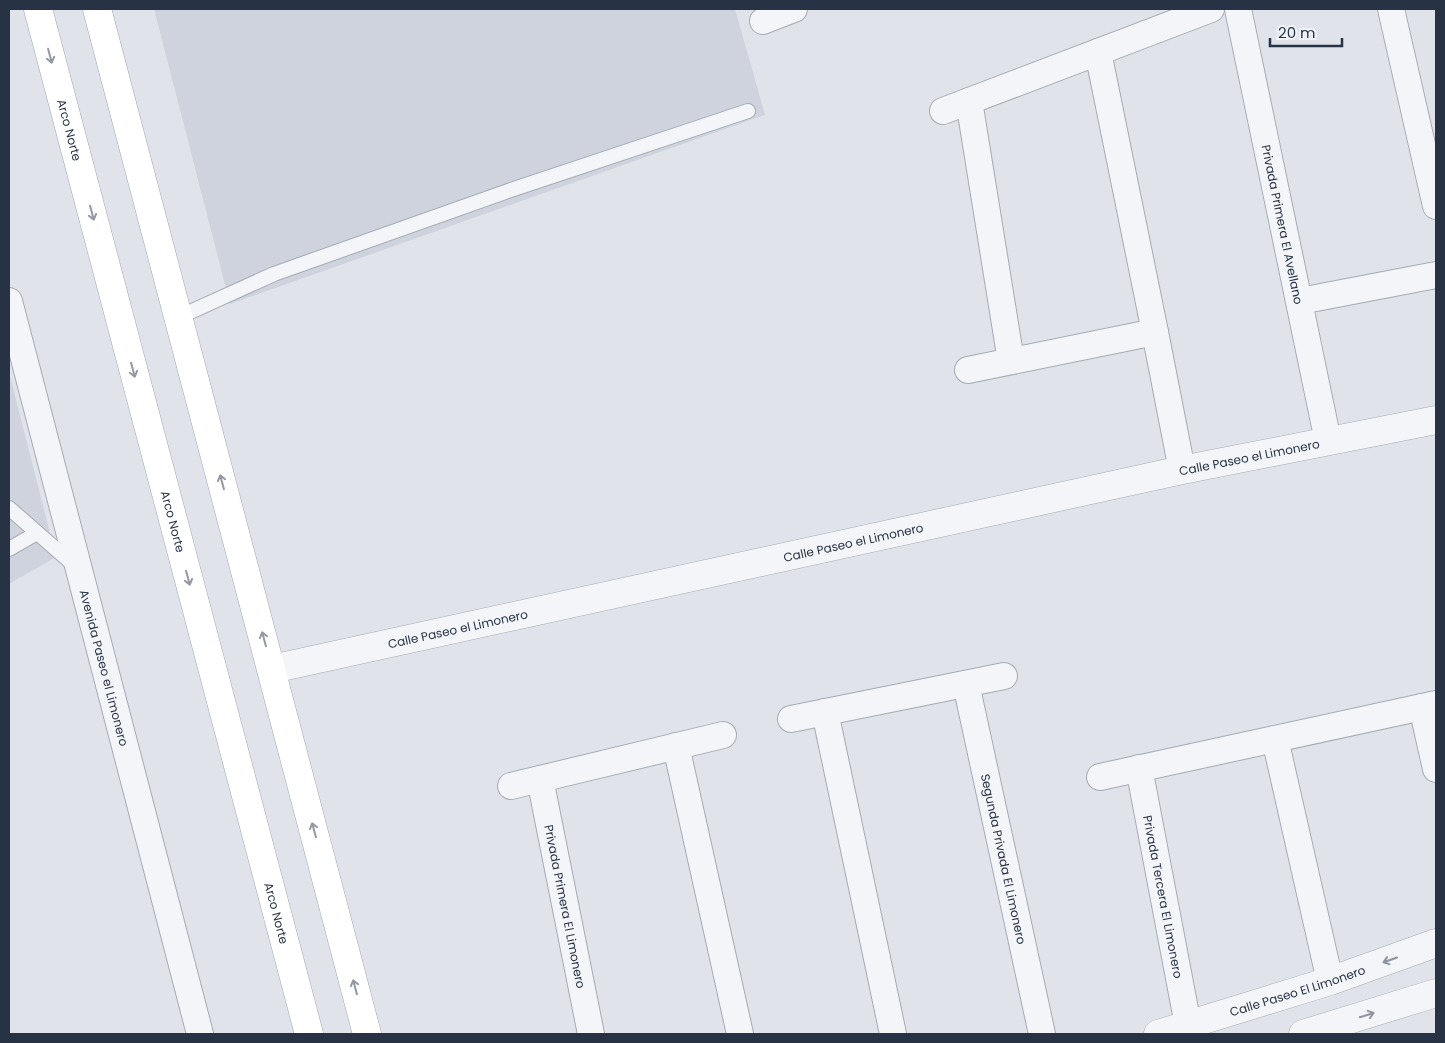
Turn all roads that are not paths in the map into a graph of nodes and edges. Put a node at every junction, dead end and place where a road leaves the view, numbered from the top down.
1 (38, 9) edge
2 (97, 9) edge
3 (794, 9) edge
4 (1211, 9) edge
5 (1238, 9) edge
6 (1391, 9) edge
7 (763, 21) dead end
8 (1098, 52) junction
9 (969, 101) junction
10 (748, 111) dead end
11 (942, 111) dead end
12 (1436, 206) edge
13 (1436, 275) edge
14 (9, 301) edge
15 (1300, 301) junction
16 (178, 317) junction
17 (1155, 332) junction
18 (1011, 361) junction
19 (968, 370) dead end
20 (1436, 420) edge
21 (1328, 441) junction
22 (1182, 470) junction
23 (9, 508) edge
24 (37, 533) junction
25 (12, 544) edge
26 (78, 569) junction
27 (272, 669) junction
28 (1004, 676) dead end
29 (966, 684) junction
30 (1429, 706) edge
31 (825, 712) junction
32 (790, 719) dead end
33 (723, 734) dead end
34 (1275, 739) junction
35 (676, 746) junction
36 (1139, 768) junction
37 (1436, 769) edge
38 (1100, 777) dead end
39 (540, 779) junction
40 (512, 786) dead end
41 (1436, 944) edge
42 (1330, 980) junction
43 (1436, 994) edge
44 (1188, 1025) junction
45 (1331, 1030) edge
46 (200, 1034) edge
47 (309, 1034) edge
48 (367, 1034) edge
49 (591, 1034) edge
50 (740, 1034) edge
51 (893, 1034) edge
52 (1042, 1034) edge
53 (1158, 1034) edge
54 (1303, 1034) edge

1 -> 47 main road, Arco Norte
2 - 16 main road
3 - 7 street
4 - 8 street
5 - 15 street, Privada Primera El Avellano
6 - 12 street
8 - 9 street
8 - 17 street
9 - 11 street
9 - 18 street
10 - 16 lane
13 - 15 street
14 - 26 street, Avenida Paseo el Limonero
15 - 21 street, Privada Primera El Avellano
27 -> 16 main road
17 - 18 street
17 - 22 street
18 - 19 street
20 - 21 street, Calle Paseo el Limonero
21 - 22 street, Calle Paseo el Limonero
22 - 27 street, Calle Paseo el Limonero
23 - 24 lane
24 - 25 lane
24 - 26 lane
26 - 46 street, Avenida Paseo el Limonero
48 -> 27 main road
28 - 29 street
29 - 31 street
29 - 52 street, Segunda Privada El Limonero
30 - 34 street
30 - 37 street
31 - 32 street
31 - 51 street
33 - 35 street
34 - 36 street
34 - 42 street
35 - 39 street
35 - 50 street
36 - 38 street
36 - 44 street, Privada Tercera El Limonero
39 - 40 street
39 - 49 street, Privada Primera El Limonero
41 -> 42 street, Calle Paseo El Limonero
42 - 44 street, Calle Paseo El Limonero
45 -> 43 street
44 - 53 street, Calle Paseo El Limonero
45 - 54 street

